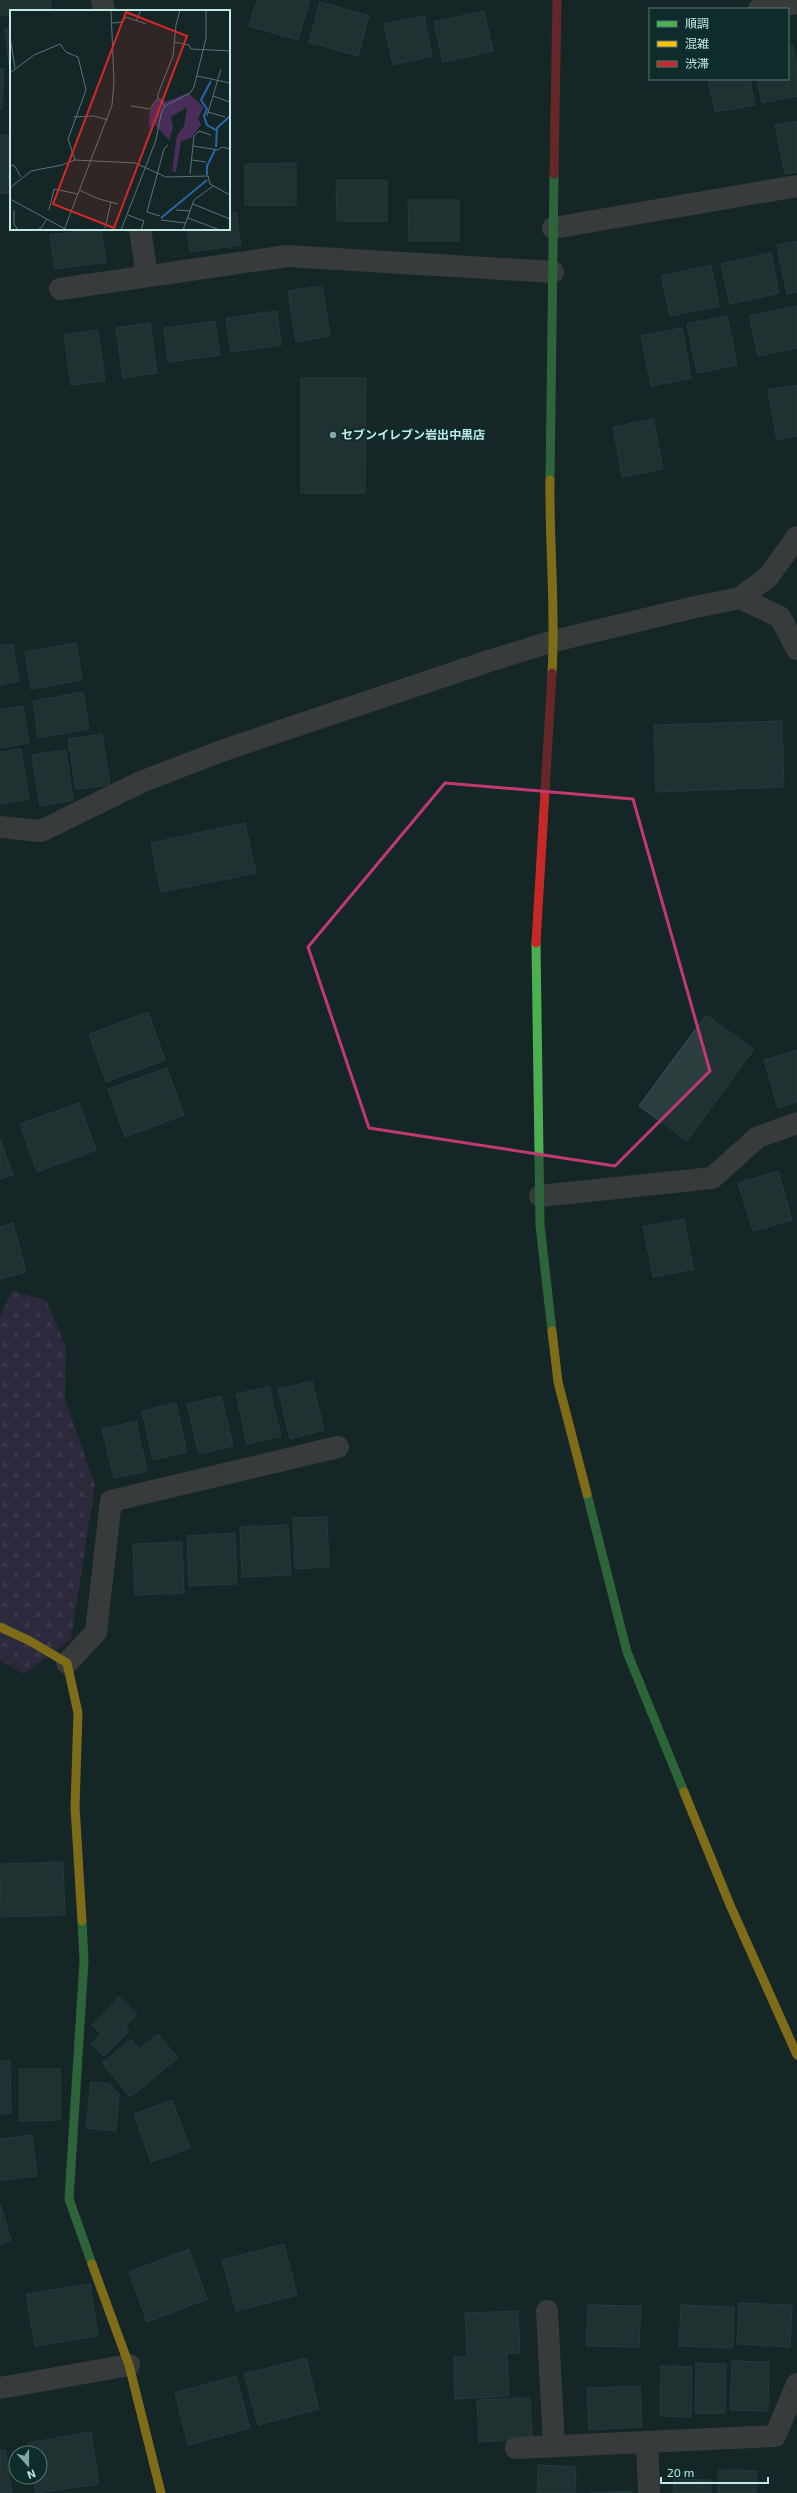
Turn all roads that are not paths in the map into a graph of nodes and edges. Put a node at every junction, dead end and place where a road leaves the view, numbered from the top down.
1 (102, 0) edge
2 (557, 0) edge
3 (797, 3) edge
4 (765, 8) edge
5 (104, 10) edge
6 (797, 186) edge
7 (553, 228) junction
8 (140, 230) edge
9 (553, 272) junction
10 (147, 276) junction
11 (60, 290) dead end
12 (797, 537) edge
13 (740, 598) junction
14 (554, 641) junction
15 (797, 649) edge
16 (0, 827) edge
17 (797, 1123) edge
18 (540, 1196) junction
19 (338, 1447) dead end
20 (0, 1627) edge
21 (67, 1663) junction
22 (797, 2056) edge
23 (547, 2311) dead end
24 (129, 2365) junction
25 (797, 2384) edge
26 (0, 2388) edge
27 (647, 2442) junction
28 (554, 2446) junction
29 (516, 2448) dead end
30 (161, 2493) edge
31 (649, 2493) edge

1 - 5 street
2 - 7 street
3 - 4 street
6 - 7 street
7 - 9 street
8 - 10 street
9 - 10 street
9 - 14 street
10 - 11 street
12 - 13 street
13 - 14 street
13 - 15 street
14 - 16 street
14 - 18 street
17 - 18 street
18 - 22 street
19 - 21 street
20 - 21 street
21 - 24 street
23 - 28 street
24 - 26 street
24 - 30 street
25 - 27 street
27 - 28 street
27 - 31 street
28 - 29 street

